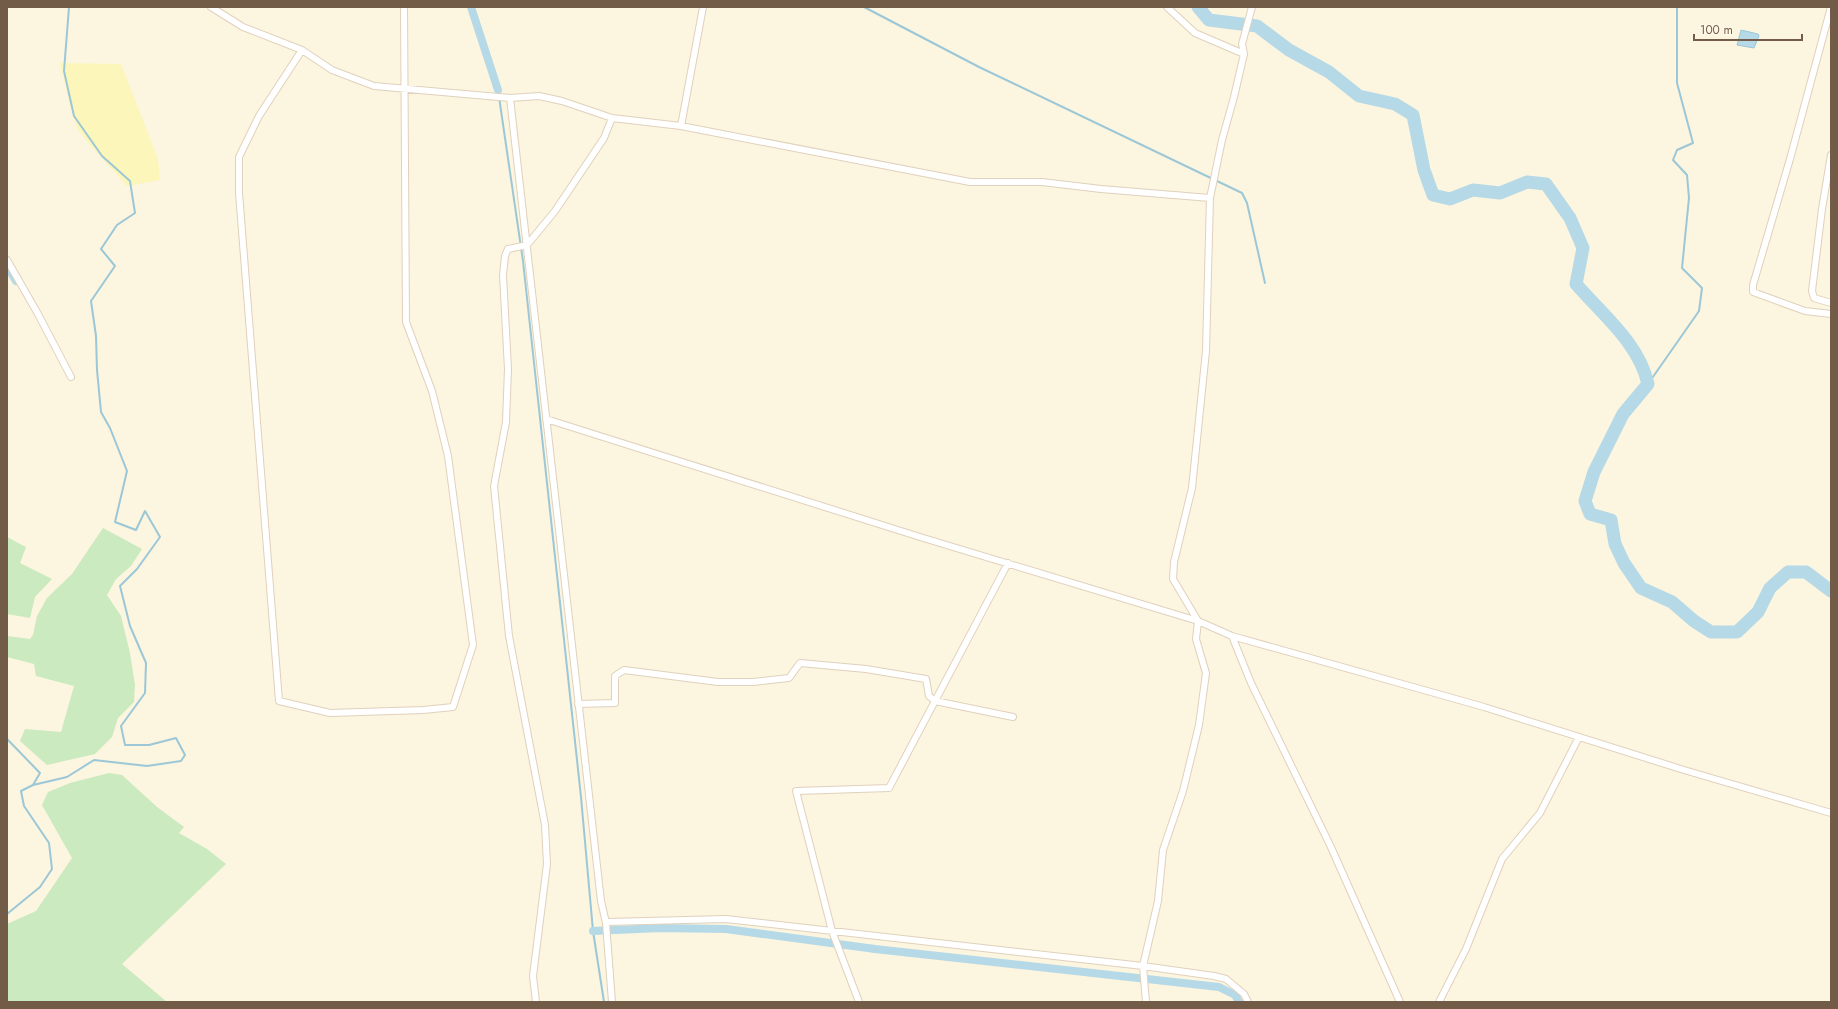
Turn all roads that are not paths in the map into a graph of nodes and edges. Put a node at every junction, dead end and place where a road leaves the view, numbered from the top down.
1 (211, 7) edge
2 (404, 7) edge
3 (703, 7) edge
4 (1167, 7) edge
5 (1252, 7) edge
6 (1831, 9) edge
7 (302, 50) junction
8 (1244, 54) junction
9 (404, 90) junction
10 (510, 98) junction
11 (612, 118) junction
12 (681, 126) junction
13 (1831, 155) edge
14 (1210, 198) junction
15 (523, 245) junction
16 (7, 260) edge
17 (1831, 304) edge
18 (1831, 314) edge
19 (71, 377) dead end
20 (546, 419) junction
21 (1008, 563) junction
22 (1198, 621) junction
23 (1232, 636) junction
24 (935, 701) junction
25 (578, 704) junction
26 (1013, 717) dead end
27 (1579, 737) junction
28 (1831, 813) edge
29 (606, 922) junction
30 (832, 931) junction
31 (1143, 967) junction
32 (536, 1002) edge
33 (612, 1002) edge
34 (859, 1002) edge
35 (1146, 1002) edge
36 (1248, 1002) edge
37 (1400, 1002) edge
38 (1439, 1002) edge

1 - 7 street
2 - 9 street
3 - 12 street
4 - 8 street
5 - 8 street
6 - 18 street
7 - 9 street
7 - 9 street
8 - 14 street
9 - 10 street
10 - 11 street
10 - 15 street
11 - 12 street
11 - 15 street
12 - 14 street
13 - 17 street
14 - 22 street
15 - 20 street
15 - 32 street
16 - 19 street
20 - 21 street
20 - 25 street
21 - 22 street
21 - 24 street
22 - 23 street
22 - 31 street
23 - 27 street
23 - 37 street
24 - 25 street
24 - 26 street
24 - 30 street
25 - 29 street
27 - 28 street
27 - 38 street
29 - 30 street
29 - 33 street
30 - 31 street
30 - 34 street
31 - 35 street
31 - 36 street

